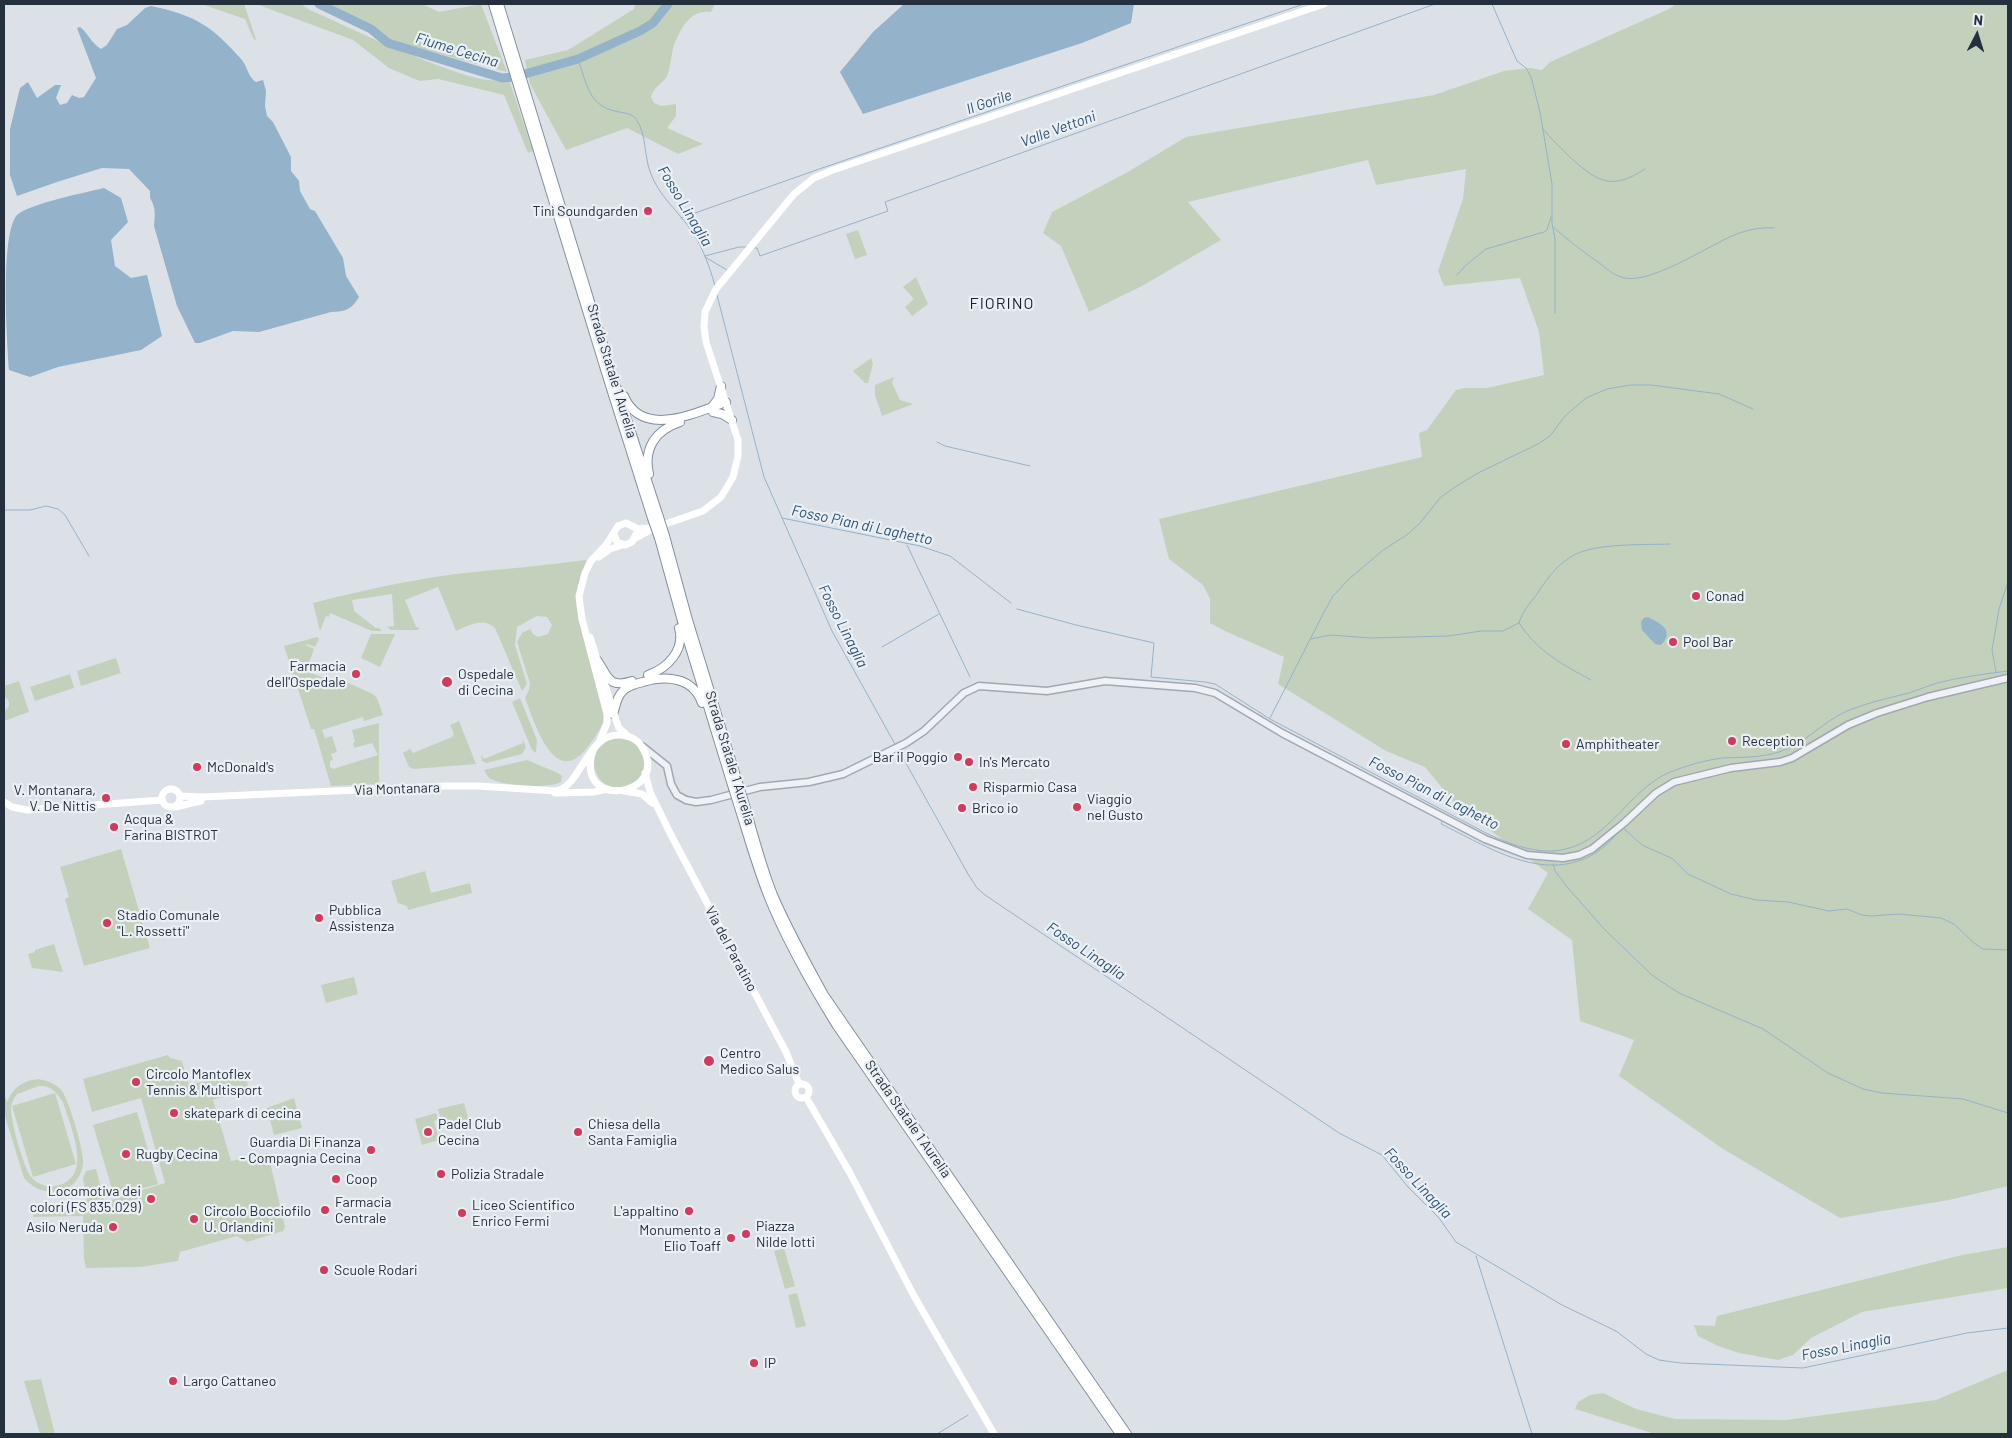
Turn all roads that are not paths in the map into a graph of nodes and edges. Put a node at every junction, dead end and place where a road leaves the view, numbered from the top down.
1 (493, 4) edge
2 (499, 4) edge
3 (1324, 4) edge
4 (501, 19) junction
5 (529, 108) junction
6 (613, 378) junction
7 (721, 386) junction
8 (727, 405) junction
9 (712, 410) junction
10 (732, 420) junction
11 (648, 483) junction
12 (656, 518) junction
13 (633, 527) junction
14 (654, 528) junction
15 (614, 534) junction
16 (662, 537) junction
17 (634, 539) junction
18 (622, 545) junction
19 (682, 621) junction
20 (597, 660) junction
21 (2008, 678) edge
22 (613, 714) junction
23 (713, 724) junction
24 (628, 736) junction
25 (598, 742) junction
26 (638, 742) junction
27 (593, 750) junction
28 (664, 762) junction
29 (647, 764) junction
30 (645, 773) junction
31 (736, 787) junction
32 (607, 789) junction
33 (543, 791) junction
34 (624, 791) junction
35 (251, 795) junction
36 (180, 796) junction
37 (162, 800) junction
38 (4, 802) edge
39 (741, 803) junction
40 (175, 807) junction
41 (661, 815) junction
42 (994, 1434) edge
43 (1120, 1434) edge
44 (1127, 1434) edge

1 - 4 highway, Strada Statale 1 Aurelia
2 - 4 highway, Strada Statale 1 Aurelia
3 - 7 main road
4 - 5 highway, Strada Statale 1 Aurelia
5 - 6 highway, Strada Statale 1 Aurelia
5 - 12 highway, Strada Statale 1 Aurelia
6 - 9 highway
6 - 11 highway, Strada Statale 1 Aurelia
7 - 8 main road
7 - 9 highway
8 - 9 highway
8 - 10 main road
9 - 10 highway
9 - 11 highway
10 - 14 main road
11 - 12 highway, Strada Statale 1 Aurelia
12 - 16 highway, Strada Statale 1 Aurelia, bridge
13 - 14 main road
13 - 15 main road
13 - 17 main road
14 - 17 main road
15 - 18 main road
15 - 25 main road
16 - 19 highway, Strada Statale 1 Aurelia
16 - 31 highway, Strada Statale 1 Aurelia
17 - 18 main road
18 - 20 main road
19 - 20 highway
19 - 23 highway, Strada Statale 1 Aurelia
20 - 22 main road
21 - 28 street
22 - 23 highway
22 - 24 main road
23 - 31 highway, Strada Statale 1 Aurelia
24 - 25 main road
24 - 26 main road
25 - 27 main road
26 - 28 street
26 - 29 main road
27 - 32 main road
27 - 33 main road
28 - 29 street
29 - 30 main road
30 - 34 main road
30 - 41 main road
31 - 39 highway, Strada Statale 1 Aurelia, bridge
32 - 33 main road, Via Montanara
32 - 34 main road
33 - 35 main road, Via Montanara
34 - 41 main road
35 - 36 main road, Via Montanara
35 - 40 main road, Via Montanara
36 - 37 main road
36 - 40 main road
37 - 38 main road
37 - 40 main road
39 - 43 highway, Strada Statale 1 Aurelia
39 - 44 highway, Strada Statale 1 Aurelia
41 - 42 main road, Via del Paratino

